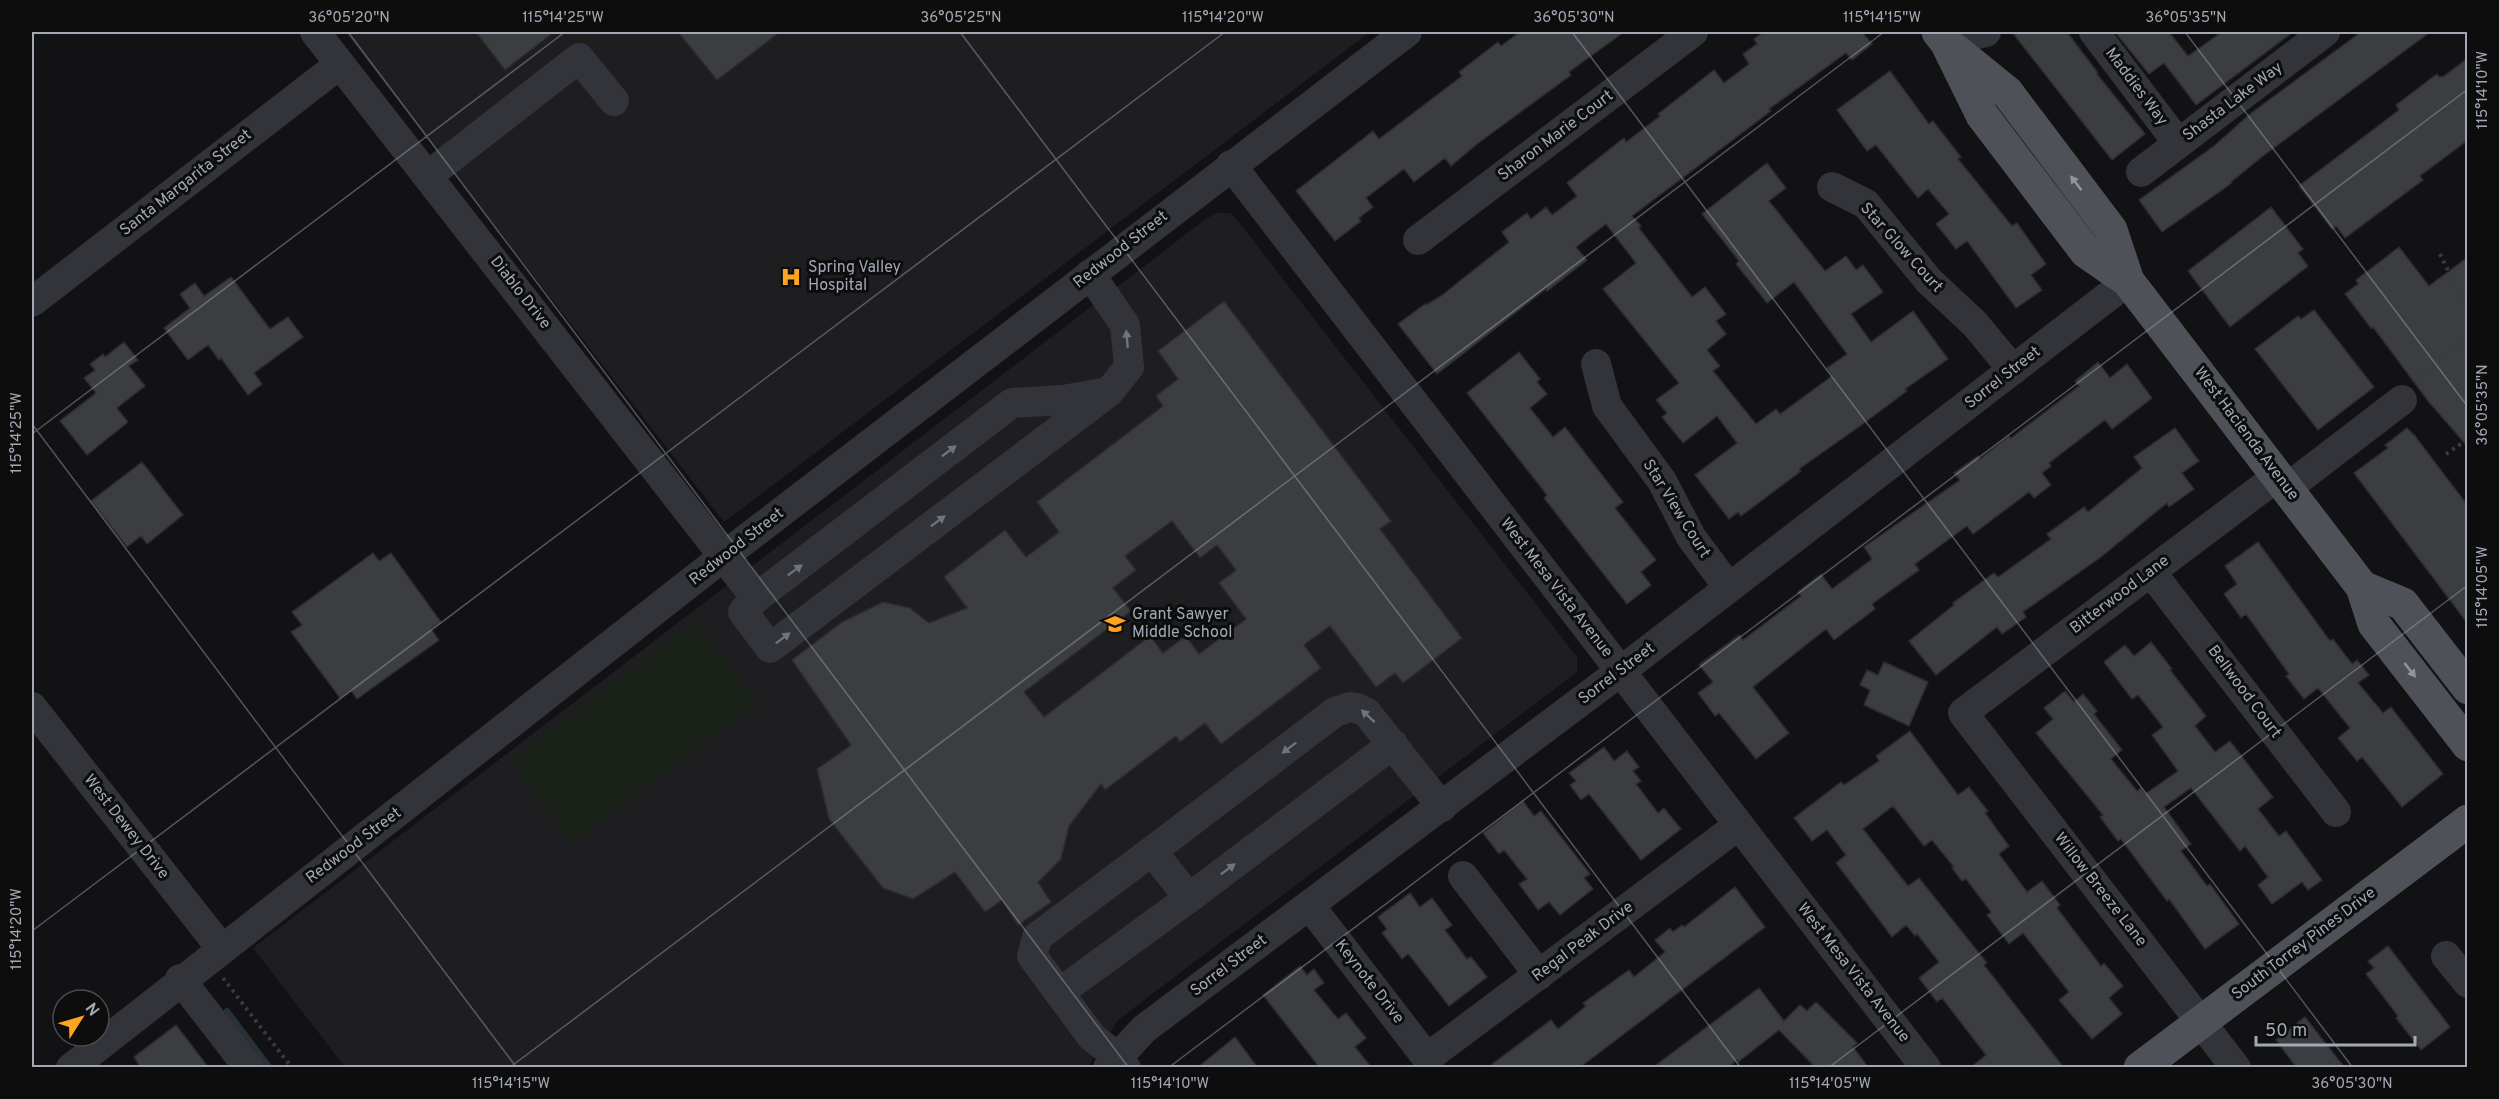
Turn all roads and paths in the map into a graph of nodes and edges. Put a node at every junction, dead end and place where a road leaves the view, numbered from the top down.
1 (315, 32) edge
2 (1407, 32) edge
3 (1693, 32) edge
4 (1986, 32) edge
5 (2094, 32) edge
6 (2325, 32) edge
7 (1946, 35) edge
8 (340, 64) junction
9 (614, 100) dead end
10 (2178, 143) junction
11 (1231, 165) junction
12 (2141, 172) dead end
13 (429, 175) junction
14 (1832, 187) dead end
15 (1418, 240) dead end
16 (2440, 254) dead end
17 (1090, 274) junction
18 (2128, 281) junction
19 (32, 302) edge
20 (2468, 311) edge
21 (2468, 335) edge
22 (1596, 364) dead end
23 (2013, 370) junction
24 (1108, 392) junction
25 (2405, 394) joint
26 (2468, 439) edge
27 (2446, 454) dead end
28 (2282, 482) junction
29 (724, 556) junction
30 (2151, 572) junction
31 (2362, 587) junction
32 (1729, 588) junction
33 (756, 598) junction
34 (1621, 671) junction
35 (2468, 688) edge
36 (32, 707) edge
37 (1963, 713) joint
38 (1393, 744) junction
39 (2468, 745) edge
40 (1442, 807) junction
41 (2336, 812) dead end
42 (2468, 821) edge
43 (1739, 825) junction
44 (1152, 851) junction
45 (1463, 876) dead end
46 (1190, 898) junction
47 (1311, 906) junction
48 (2446, 956) dead end
49 (221, 962) junction
50 (1539, 975) junction
51 (180, 979) junction
52 (2468, 983) edge
53 (1059, 993) junction
54 (2201, 1022) junction
55 (1427, 1058) joint
56 (1118, 1064) edge
57 (70, 1068) edge
58 (249, 1068) edge
59 (292, 1068) edge
60 (1926, 1068) edge
61 (2140, 1068) edge
62 (2236, 1068) edge

1 - 8 street, Diablo Drive
2 - 11 street, Redwood Street
3 - 15 street, Sharon Marie Court
4 - 7 street
5 - 10 street, Maddies Way
6 - 10 street, Shasta Lake Way
7 - 18 main road, West Hacienda Avenue
8 - 13 street, Diablo Drive
8 - 19 street, Santa Margarita Street
9 - 13 street
10 - 12 street, Shasta Lake Way
11 - 17 street, Redwood Street
11 - 34 street, West Mesa Vista Avenue
13 - 29 street, Diablo Drive
14 - 23 street, Star Glow Court
16 - 20 path
24 -> 17 street
17 - 29 street, Redwood Street
18 - 23 street, Sorrel Street
18 - 28 main road, West Hacienda Avenue
21 - 25 path
22 - 32 street, Star View Court
23 - 32 street, Sorrel Street
33 -> 24 street
33 -> 24 street
25 - 28 street, Bitterwood Lane
26 - 27 path
28 - 30 street, Bitterwood Lane
28 - 31 main road, West Hacienda Avenue
29 - 33 street, Diablo Drive
29 - 49 street, Redwood Street
30 - 37 street, Bitterwood Lane
30 - 41 street, Bellwood Court
31 - 35 main road
31 -> 39 main road, West Hacienda Avenue
32 - 34 street, Sorrel Street
34 - 40 street, Sorrel Street
34 - 43 street, West Mesa Vista Avenue
36 - 49 street, West Dewey Drive
37 - 54 street, Willow Breeze Lane
38 - 40 street
38 -> 44 street
46 -> 38 street
40 - 47 street, Sorrel Street
42 - 54 main road, South Torrey Pines Drive
43 - 50 street, Regal Peak Drive
43 - 60 street, West Mesa Vista Avenue
44 - 46 street
44 - 53 street
45 - 50 street
46 - 53 street
47 - 55 street, Keynote Drive
47 - 56 street, Sorrel Street
48 - 52 street
49 - 51 street, Redwood Street
49 - 59 path
50 - 55 street, Regal Peak Drive
51 - 57 street, Redwood Street
51 - 58 street
53 - 56 street
54 - 61 main road, South Torrey Pines Drive
54 - 62 street, Willow Breeze Lane

